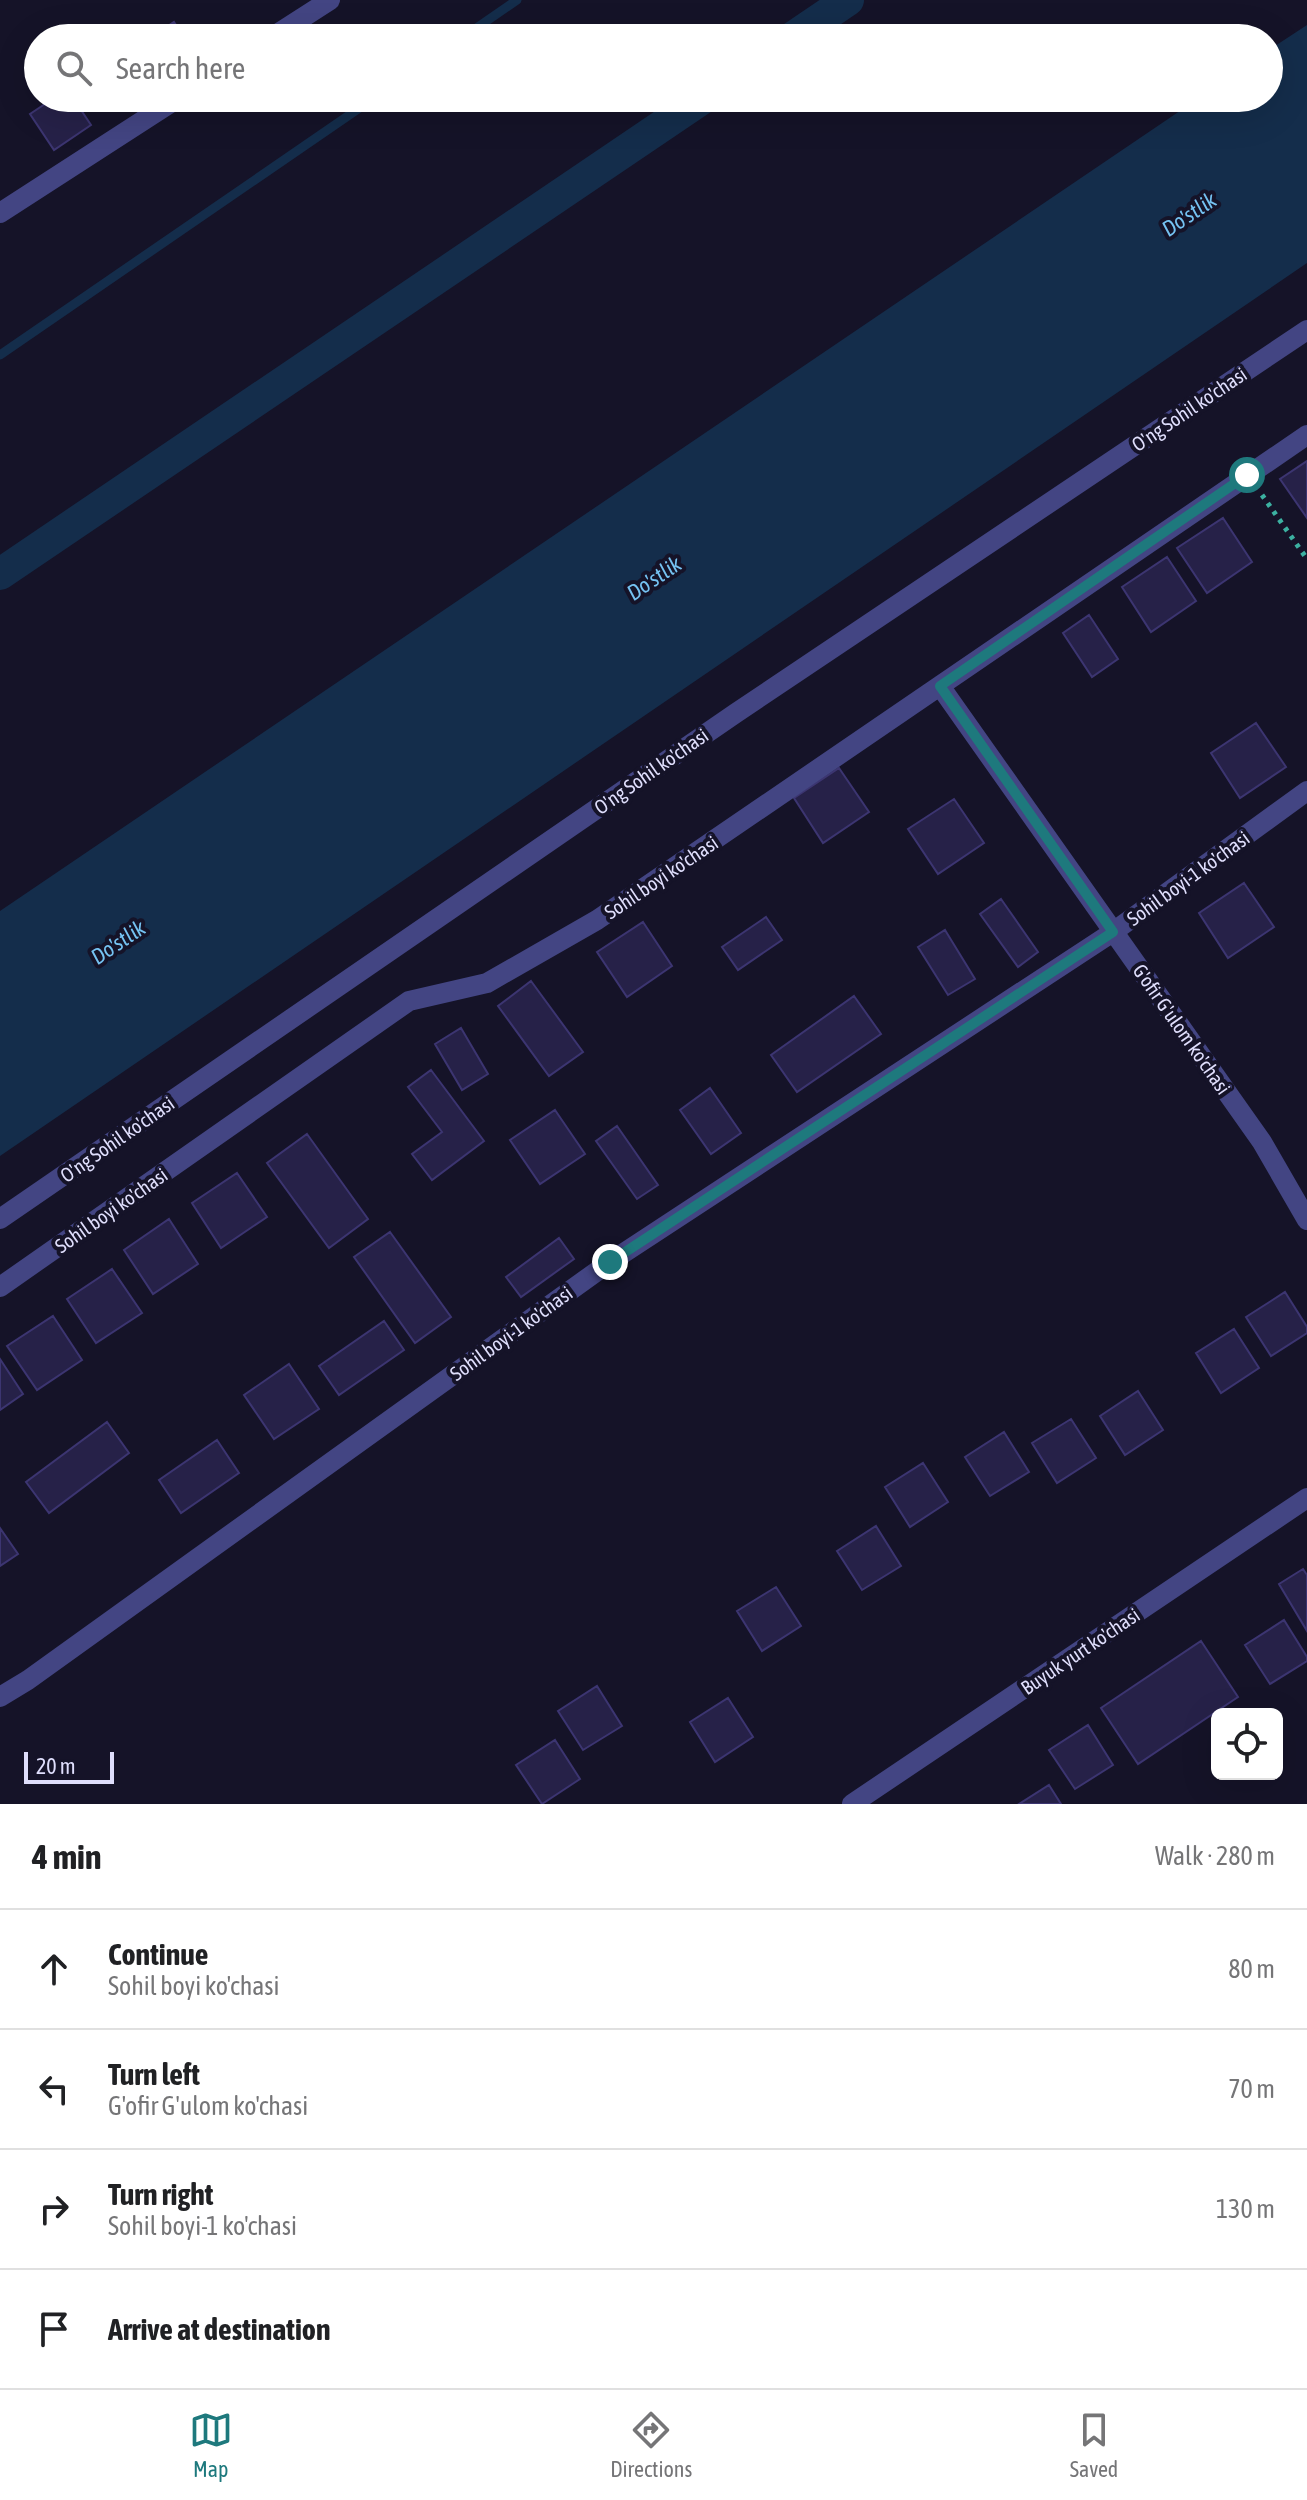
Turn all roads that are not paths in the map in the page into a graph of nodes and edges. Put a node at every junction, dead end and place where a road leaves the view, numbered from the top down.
1 (330, 0) edge
2 (293, 24) edge
3 (156, 112) edge
4 (0, 213) edge
5 (1307, 330) edge
6 (1307, 435) edge
7 (940, 686) junction
8 (1307, 791) edge
9 (1113, 932) junction
10 (0, 1219) edge
11 (1307, 1220) edge
12 (0, 1287) edge
13 (1307, 1498) edge
14 (0, 1697) edge
15 (852, 1804) edge

1 - 2 street
3 - 4 street
5 - 10 street, O'ng Sohil ko'chasi
6 - 7 street, Sohil boyi ko'chasi
7 - 9 street, G'ofir G'ulom ko'chasi
7 - 12 street, Sohil boyi ko'chasi
8 - 9 street, Sohil boyi-1 ko'chasi
9 - 11 street, G'ofir G'ulom ko'chasi
9 - 14 street, Sohil boyi-1 ko'chasi
13 - 15 street, Buyuk yurt ko'chasi

